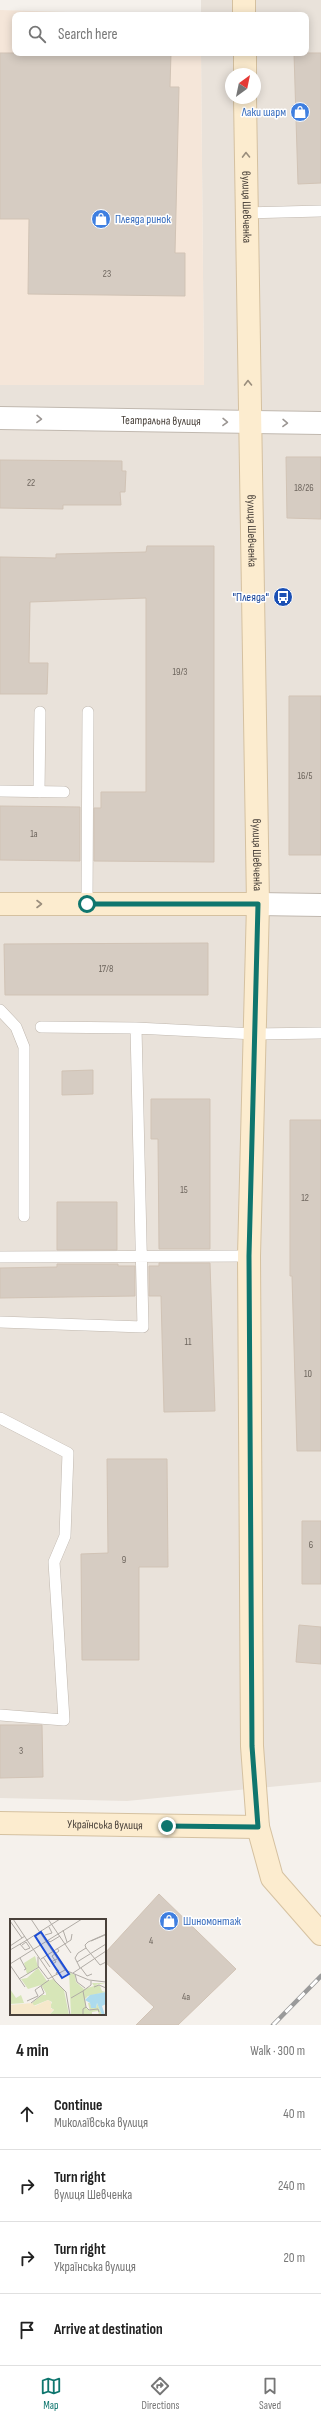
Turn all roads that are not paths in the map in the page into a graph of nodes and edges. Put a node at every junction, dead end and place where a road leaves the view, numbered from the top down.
1 (244, 0) edge
2 (244, 12) edge
3 (245, 56) edge
4 (245, 68) edge
5 (245, 104) edge
6 (321, 211) edge
7 (246, 213) junction
8 (0, 418) edge
9 (249, 422) junction
10 (321, 423) edge
11 (40, 712) dead end
12 (88, 712) dead end
13 (0, 791) edge
14 (39, 792) junction
15 (64, 792) dead end
16 (0, 904) edge
17 (87, 904) junction
18 (258, 904) junction
19 (321, 905) edge
20 (0, 1010) edge
21 (41, 1027) dead end
22 (136, 1028) junction
23 (321, 1033) edge
24 (255, 1034) junction
25 (24, 1216) dead end
26 (142, 1256) junction
27 (249, 1256) junction
28 (0, 1257) edge
29 (0, 1322) edge
30 (0, 1418) edge
31 (0, 1715) edge
32 (0, 1823) edge
33 (258, 1827) junction
34 (321, 1934) edge

1 - 2 street
3 - 4 street
7 -> 5 street, вулиця Шевченка
6 - 7 lane
9 -> 7 street, вулиця Шевченка
8 -> 9 street, Театральна вулиця
9 -> 10 street, Театральна вулиця
9 - 18 street, вулиця Шевченка
11 - 14 lane
12 - 17 lane
13 - 14 lane
14 - 15 lane
16 -> 17 street
17 - 18 street
18 - 19 street
18 - 24 street, вулиця Шевченка
20 - 25 lane
21 - 22 lane
22 - 24 lane
22 - 26 lane
23 - 24 lane
24 - 27 street, вулиця Шевченка
26 - 27 lane
26 - 28 lane
26 - 29 lane
27 - 33 street, вулиця Шевченка
30 - 31 lane
32 - 33 street, Українська вулиця
33 - 34 street, вулиця Шевченка

